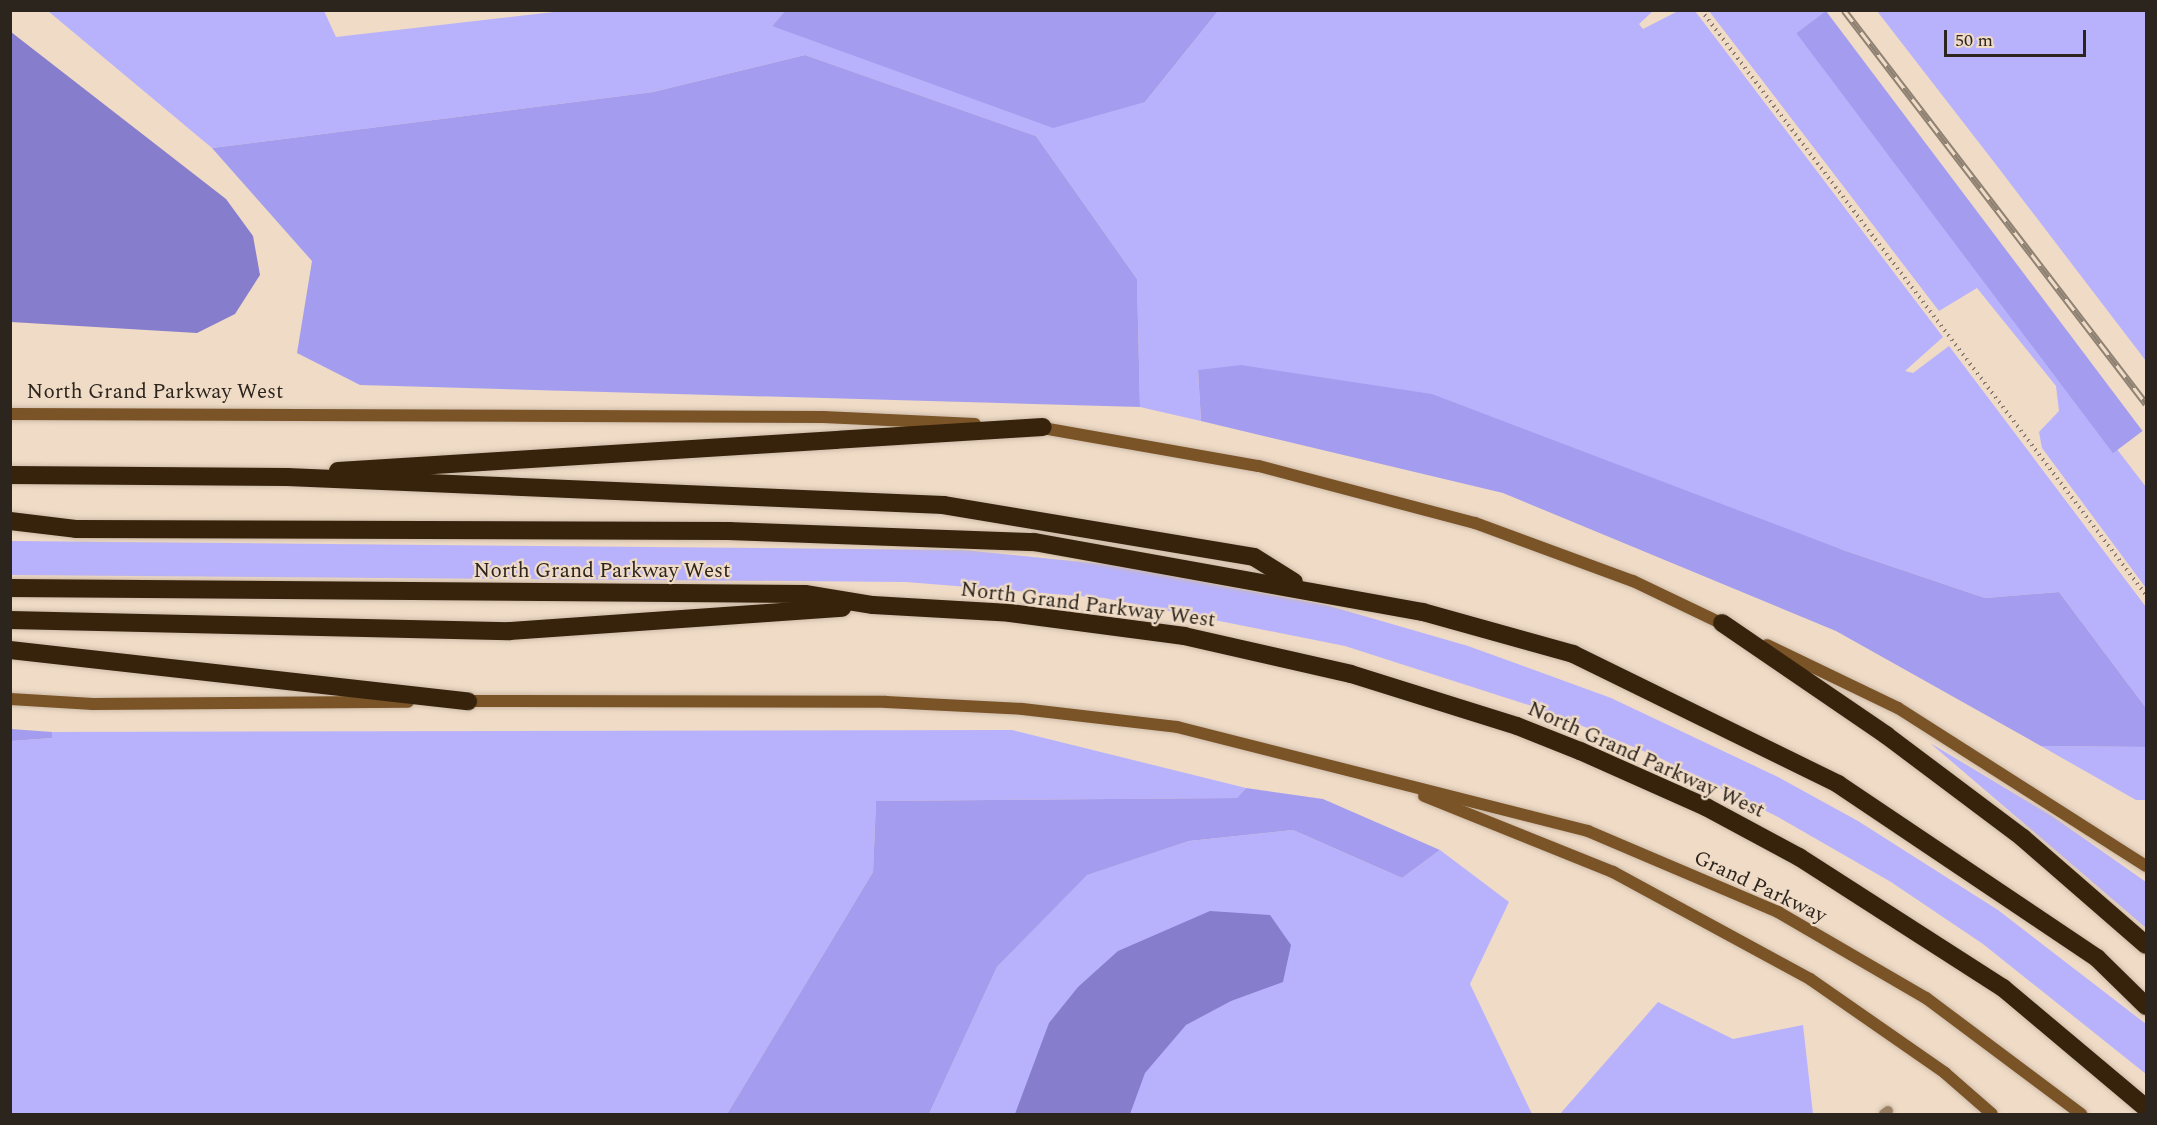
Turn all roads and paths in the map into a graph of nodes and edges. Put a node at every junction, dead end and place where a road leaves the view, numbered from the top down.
1 (1701, 10) edge
2 (10, 414) edge
3 (1043, 427) junction
4 (10, 475) edge
5 (287, 477) junction
6 (10, 521) edge
7 (1301, 586) junction
8 (10, 588) edge
9 (2146, 595) edge
10 (873, 605) junction
11 (10, 620) edge
12 (1722, 623) junction
13 (10, 650) edge
14 (10, 699) edge
15 (468, 701) junction
16 (1382, 778) junction
17 (2146, 866) edge
18 (2146, 945) edge
19 (2146, 1006) edge
20 (2146, 1108) edge
21 (1992, 1114) edge
22 (2081, 1114) edge

1 - 9 path
2 - 3 main road, North Grand Parkway West
3 - 5 highway
3 - 12 main road, North Grand Parkway West
4 - 5 highway
5 - 7 highway
6 - 7 highway, North Grand Parkway West
7 - 19 highway, North Grand Parkway West
8 - 10 highway, North Grand Parkway West
10 - 11 highway
10 - 20 highway, North Grand Parkway West
12 - 17 main road, North Grand Parkway West
12 - 18 highway
13 - 15 highway
14 - 15 main road
15 - 16 main road
16 - 21 main road
16 - 22 main road, Grand Parkway

